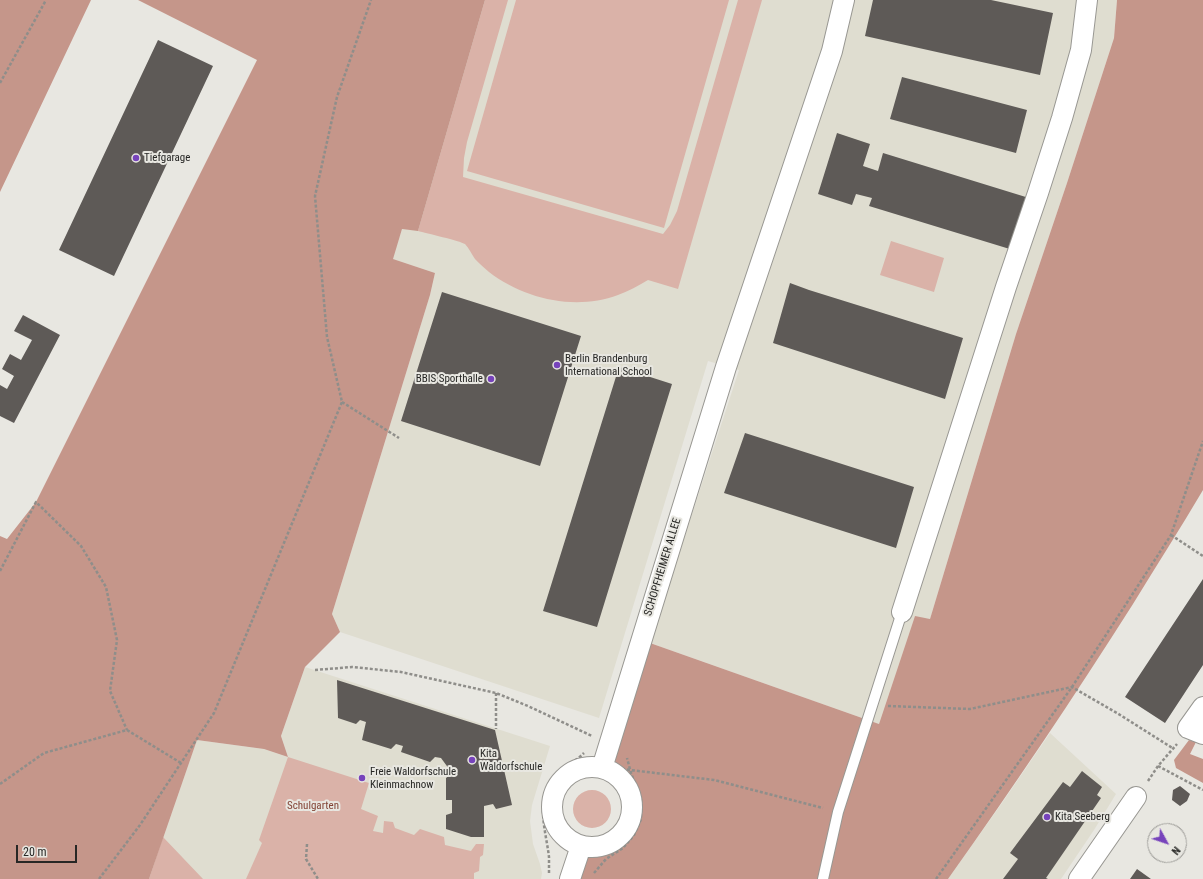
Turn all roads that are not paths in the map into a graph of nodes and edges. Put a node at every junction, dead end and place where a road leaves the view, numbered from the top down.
1 (844, 0) edge
2 (1087, 0) edge
3 (902, 612) joint
4 (1203, 707) edge
5 (1196, 731) edge
6 (602, 768) junction
7 (1136, 797) road end
8 (581, 846) junction
9 (570, 879) edge
10 (823, 879) edge
11 (1079, 879) edge

1 - 6 street, SCHOPFHEIMER ALLEE
2 - 3 street
3 - 10 lane
4 - 5 street
6 - 8 street
6 - 8 street
7 - 11 street
8 - 9 street

